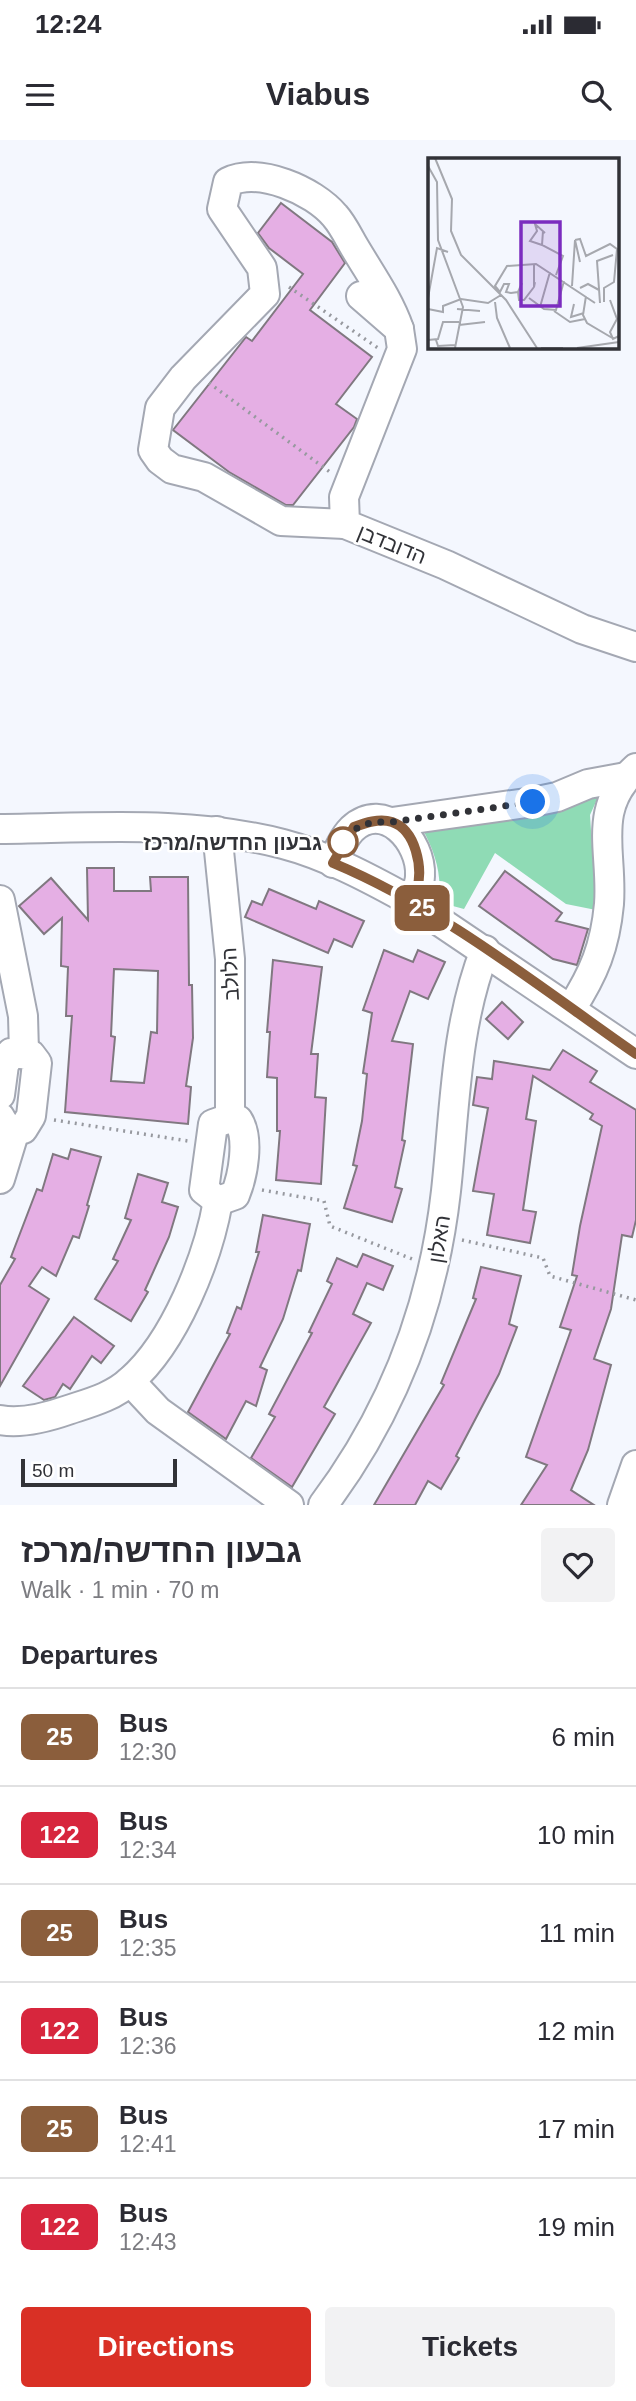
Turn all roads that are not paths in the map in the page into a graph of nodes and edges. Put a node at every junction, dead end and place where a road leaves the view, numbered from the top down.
1 (361, 296) dead end
2 (399, 329) junction
3 (345, 524) junction
4 (636, 647) edge
5 (631, 773) edge
6 (392, 822) junction
7 (0, 830) edge
8 (217, 831) junction
9 (333, 863) junction
10 (0, 900) edge
11 (413, 902) junction
12 (485, 950) junction
13 (571, 1009) junction
14 (24, 1052) junction
15 (636, 1054) edge
16 (0, 1096) edge
17 (230, 1118) junction
18 (15, 1121) edge
19 (0, 1180) edge
20 (228, 1193) junction
21 (131, 1381) junction
22 (0, 1420) edge
23 (289, 1505) edge
24 (323, 1505) edge

1 - 2 street
2 - 3 street, הדובדבן
2 - 3 street
3 - 4 street, הדובדבן
5 - 6 street
5 - 13 street
6 - 9 street
6 - 11 street
7 - 8 street
8 - 9 street
8 - 17 street, הלולב
9 - 11 street
10 - 14 street
11 - 12 street
12 - 13 street
12 - 24 street, האלון
13 - 15 street
14 - 16 street
14 - 18 street
17 - 20 street, הלולב
17 - 20 street
18 - 19 street
20 - 21 street, הלולב
21 - 22 street, הלולב
21 - 23 street

